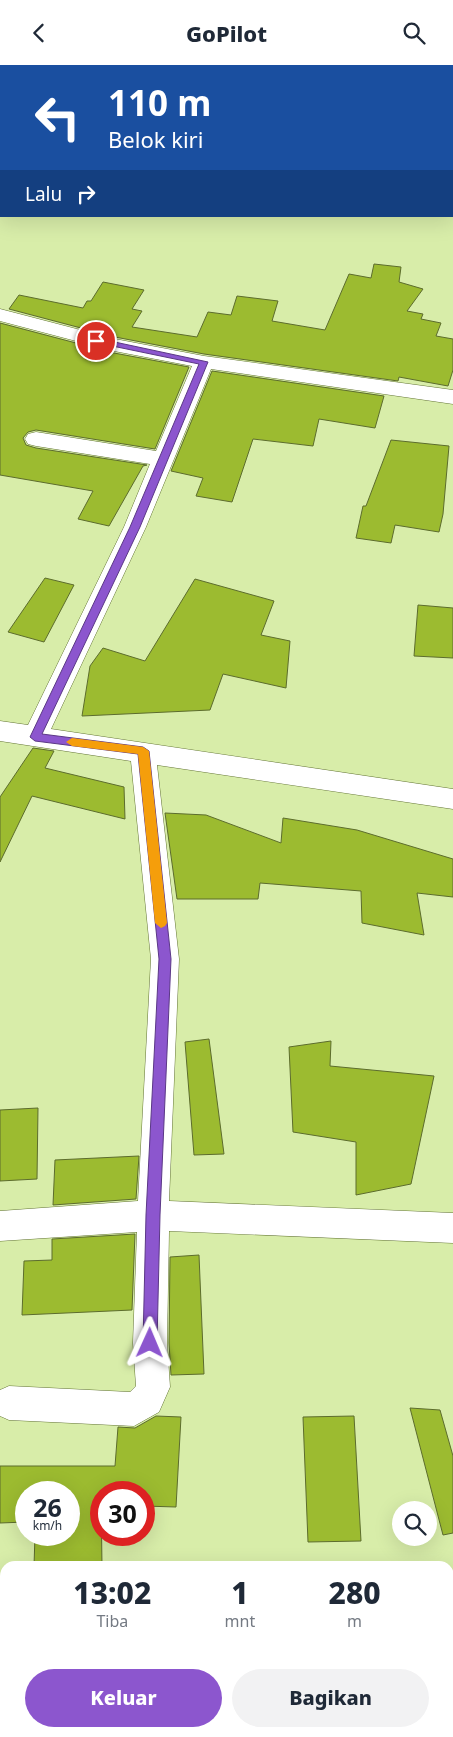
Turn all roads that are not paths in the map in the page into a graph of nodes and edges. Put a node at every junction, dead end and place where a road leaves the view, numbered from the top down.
1 (0, 315) edge
2 (204, 362) junction
3 (453, 397) edge
4 (36, 439) dead end
5 (163, 459) junction
6 (0, 731) edge
7 (35, 737) junction
8 (143, 751) junction
9 (453, 799) edge
10 (153, 1215) junction
11 (0, 1226) edge
12 (453, 1228) edge
13 (9, 1403) dead end

1 - 2 street
2 - 3 street
2 - 5 street
4 - 5 street
5 - 7 street
6 - 7 street
7 - 8 street
8 - 9 street
8 - 10 street
10 - 11 street
10 - 12 street
10 - 13 street

